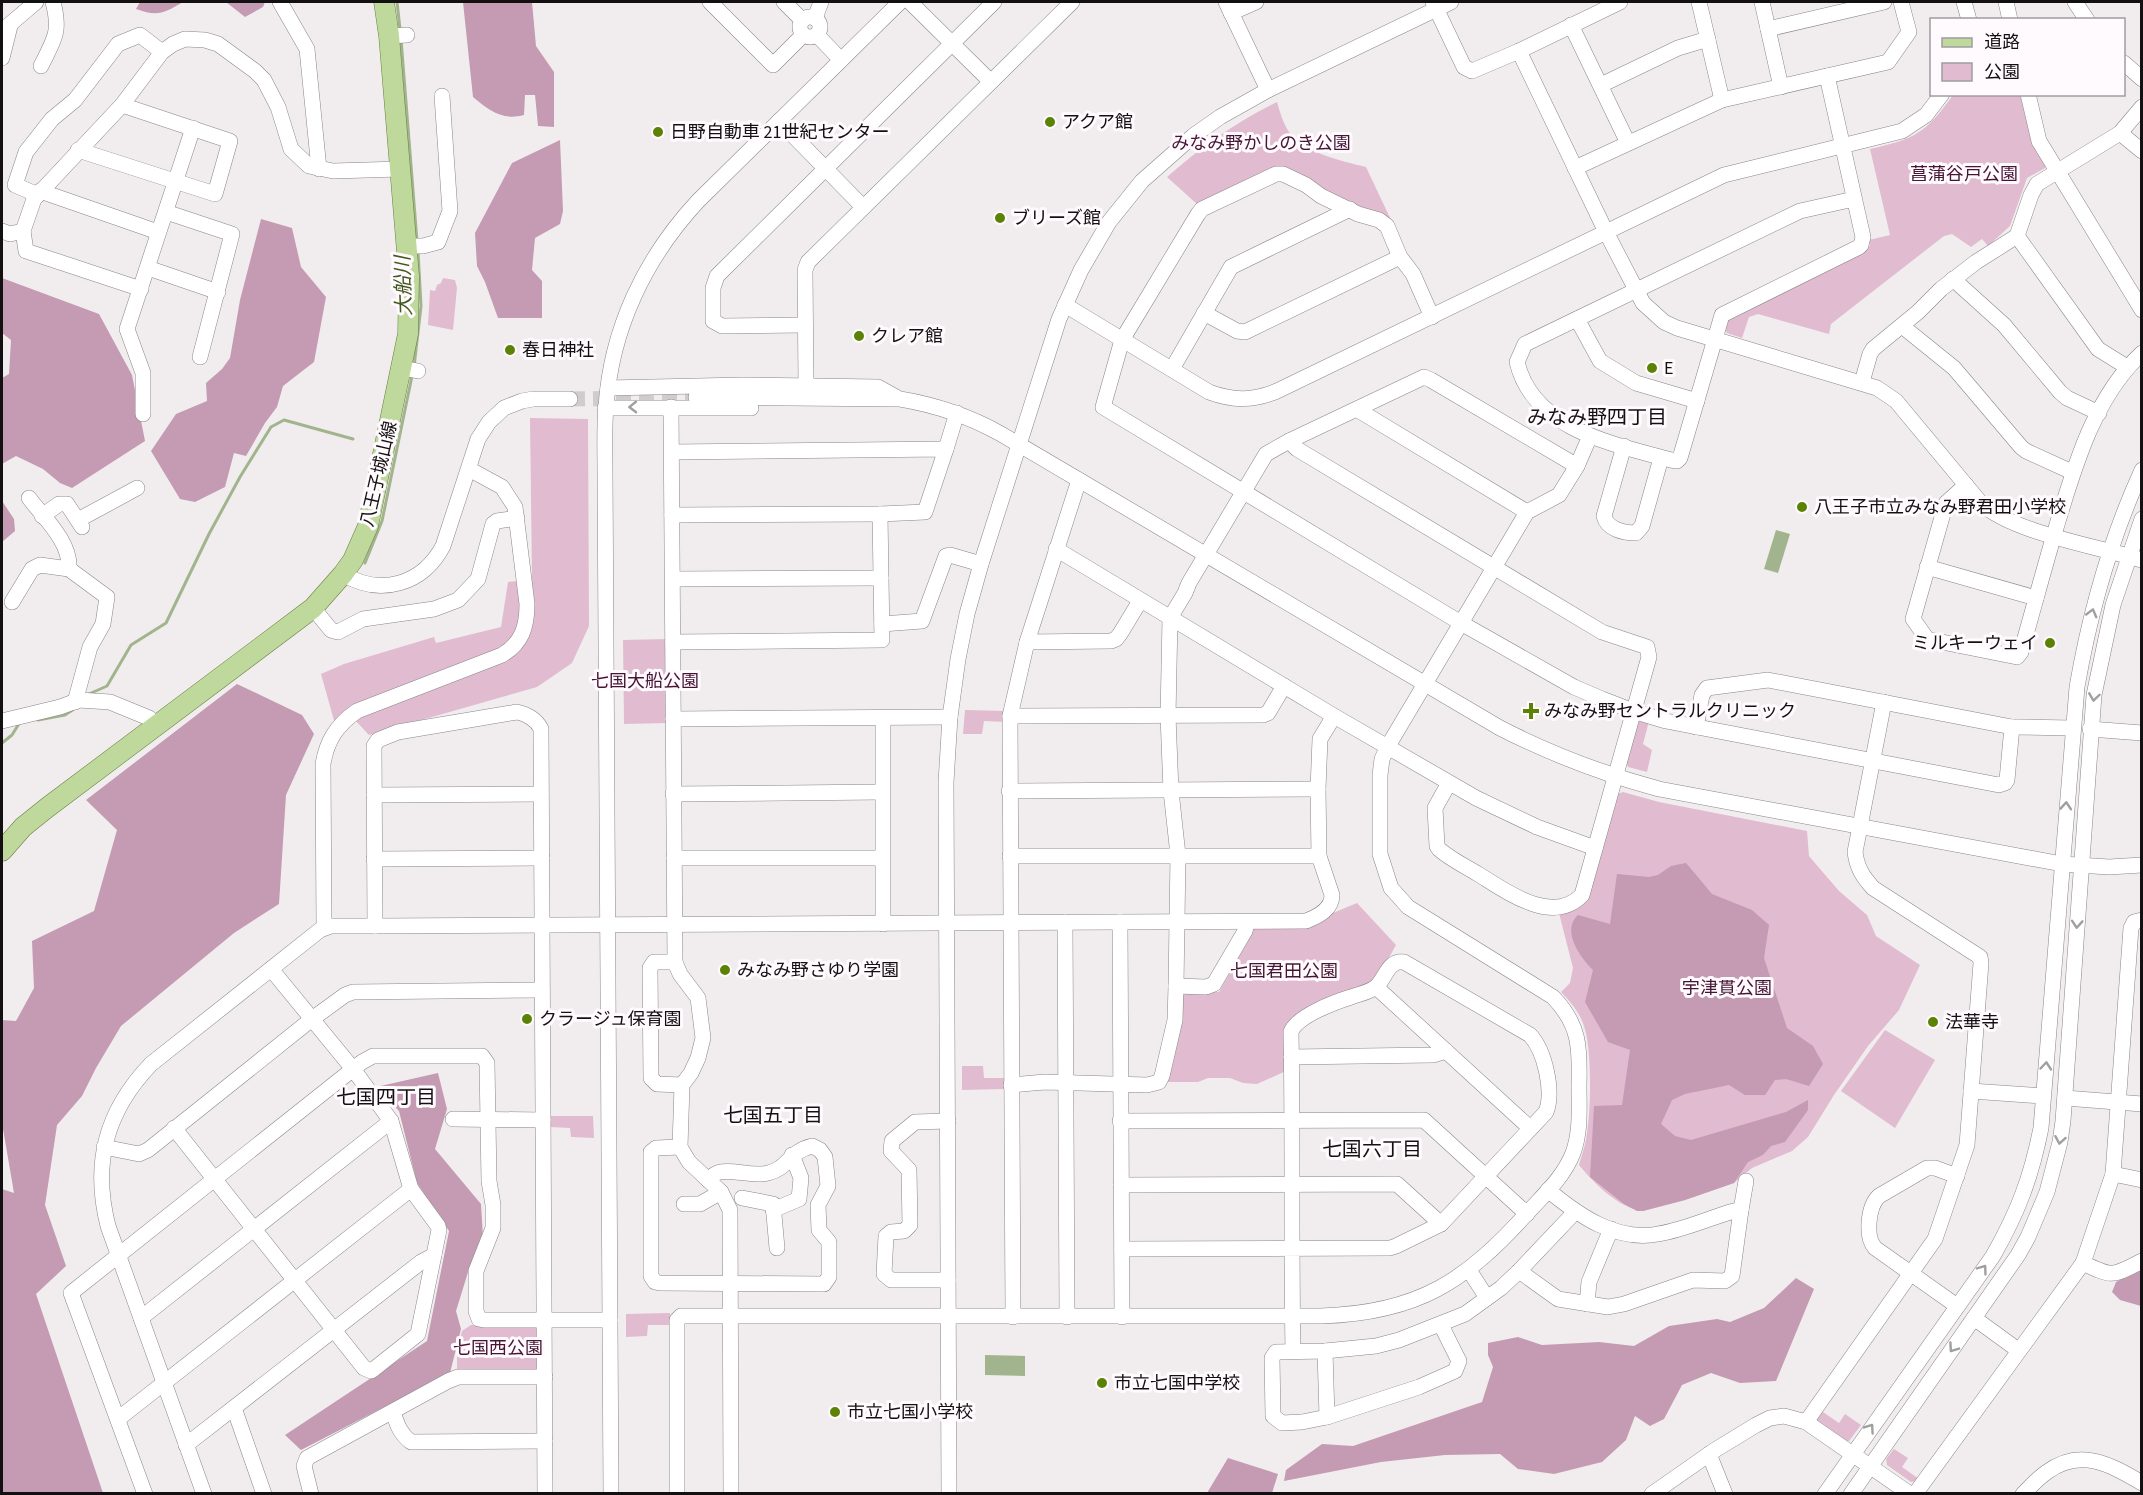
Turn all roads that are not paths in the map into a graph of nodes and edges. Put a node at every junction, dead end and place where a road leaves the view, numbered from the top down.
1 (36, 2) edge
2 (53, 2) edge
3 (280, 2) edge
4 (384, 2) edge
5 (710, 2) edge
6 (784, 2) edge
7 (821, 2) edge
8 (900, 2) edge
9 (910, 2) edge
10 (994, 2) edge
11 (1072, 2) edge
12 (1256, 2) edge
13 (1451, 2) edge
14 (1620, 2) edge
15 (1699, 2) edge
16 (1762, 2) edge
17 (1884, 2) edge
18 (1901, 2) edge
19 (1964, 2) edge
20 (2006, 2) edge
21 (2075, 2) edge
22 (1435, 5) edge
23 (1229, 7) edge
24 (1968, 18) edge
25 (2010, 18) edge
26 (2086, 18) edge
27 (1571, 25) junction
28 (809, 27) junction
29 (6, 28) edge
30 (1768, 29) junction
31 (1708, 39) junction
32 (952, 43) junction
33 (1519, 51) junction
34 (162, 52) junction
35 (2, 58) edge
36 (841, 60) junction
37 (2125, 64) edge
38 (41, 66) dead end
39 (1827, 76) junction
40 (2142, 79) edge
41 (990, 81) junction
42 (1601, 85) junction
43 (1781, 87) junction
44 (1268, 90) junction
45 (441, 95) dead end
46 (1940, 96) edge
47 (2028, 96) edge
48 (1722, 100) junction
49 (122, 105) junction
50 (2142, 107) edge
51 (779, 121) junction
52 (193, 128) junction
53 (2121, 133) junction
54 (1628, 142) junction
55 (1843, 145) junction
56 (78, 150) junction
57 (2142, 151) edge
58 (400, 168) junction
59 (825, 168) junction
60 (1575, 168) junction
61 (319, 169) junction
62 (2057, 173) junction
63 (177, 180) junction
64 (39, 193) junction
65 (1854, 199) junction
66 (863, 207) junction
67 (1350, 209) junction
68 (166, 212) junction
69 (2, 231) edge
70 (23, 231) junction
71 (159, 232) junction
72 (1606, 232) junction
73 (2017, 236) junction
74 (414, 246) junction
75 (1400, 257) junction
76 (148, 268) junction
77 (1953, 279) junction
78 (141, 289) junction
79 (1636, 291) junction
80 (218, 292) junction
81 (1065, 305) junction
82 (2142, 310) edge
83 (1204, 313) junction
84 (1432, 317) junction
85 (1577, 319) junction
86 (806, 325) junction
87 (1902, 326) junction
88 (1122, 340) junction
89 (1714, 340) junction
90 (2142, 353) edge
91 (200, 357) dead end
92 (2127, 367) junction
93 (1172, 369) junction
94 (1862, 382) junction
95 (806, 386) junction
96 (608, 388) junction
97 (696, 397) tunnel mouth
98 (570, 399) tunnel mouth
99 (900, 399) junction
100 (1697, 401) junction
101 (671, 407) junction
102 (605, 408) junction
103 (1358, 410) junction
104 (2098, 412) junction
105 (957, 413) junction
106 (143, 414) dead end
107 (1590, 436) junction
108 (1288, 441) junction
109 (1018, 444) junction
110 (1624, 446) junction
111 (946, 449) junction
112 (672, 452) junction
113 (1661, 458) junction
114 (1576, 466) junction
115 (469, 469) junction
116 (2142, 470) edge
117 (2073, 472) junction
118 (1080, 480) junction
119 (1966, 485) junction
120 (137, 488) dead end
121 (1242, 492) junction
122 (29, 498) dead end
123 (1527, 513) junction
124 (880, 514) junction
125 (672, 515) junction
126 (42, 516) junction
127 (517, 518) junction
128 (2142, 519) edge
129 (2054, 536) junction
130 (1056, 549) junction
131 (2110, 551) junction
132 (1207, 555) junction
133 (2135, 558) edge
134 (981, 564) junction
135 (1493, 567) junction
136 (1928, 567) junction
137 (69, 569) junction
138 (343, 574) junction
139 (881, 578) junction
140 (673, 579) junction
141 (2036, 598) junction
142 (1140, 601) junction
143 (12, 602) dead end
144 (313, 608) junction
145 (1170, 618) junction
146 (1461, 623) junction
147 (882, 624) junction
148 (673, 642) junction
149 (1027, 642) junction
150 (1425, 684) junction
151 (1284, 686) junction
152 (82, 701) junction
153 (1884, 702) junction
154 (1633, 711) junction
155 (1010, 716) junction
156 (1334, 716) junction
157 (950, 717) junction
158 (1168, 717) junction
159 (883, 718) junction
160 (673, 719) junction
161 (2, 721) edge
162 (157, 725) junction
163 (1696, 727) junction
164 (2012, 727) junction
165 (2072, 728) junction
166 (2090, 729) junction
167 (2142, 733) edge
168 (1388, 746) junction
169 (1873, 760) junction
170 (1615, 777) junction
171 (1449, 783) junction
172 (1318, 789) junction
173 (1009, 791) junction
174 (1171, 791) junction
175 (882, 792) junction
176 (541, 794) junction
177 (673, 794) junction
178 (374, 795) junction
179 (1860, 826) junction
180 (1595, 848) junction
181 (2, 851) edge
182 (1178, 855) junction
183 (1010, 856) junction
184 (1318, 856) junction
185 (542, 858) junction
186 (674, 858) junction
187 (882, 858) junction
188 (374, 859) junction
189 (2062, 864) junction
190 (2142, 865) edge
191 (2081, 866) junction
192 (2142, 920) edge
193 (1010, 922) junction
194 (1065, 922) junction
195 (1120, 922) junction
196 (1176, 922) junction
197 (1247, 922) junction
198 (946, 923) junction
199 (883, 924) junction
200 (542, 925) junction
201 (608, 925) junction
202 (674, 925) junction
203 (375, 926) junction
204 (324, 927) junction
205 (675, 962) junction
206 (271, 969) junction
207 (1176, 986) junction
208 (1376, 987) junction
209 (542, 990) junction
210 (312, 1019) junction
211 (1446, 1051) junction
212 (1291, 1057) junction
213 (353, 1069) junction
214 (1065, 1082) junction
215 (1121, 1084) junction
216 (682, 1085) junction
217 (1011, 1085) junction
218 (1971, 1091) junction
219 (2043, 1096) junction
220 (2065, 1098) junction
221 (2118, 1102) junction
222 (2142, 1104) edge
223 (453, 1119) dead end
224 (488, 1120) junction
225 (543, 1120) junction
226 (1292, 1120) junction
227 (391, 1121) junction
228 (948, 1121) junction
229 (1120, 1121) junction
230 (174, 1128) junction
231 (1530, 1128) junction
232 (104, 1147) junction
233 (680, 1147) junction
234 (792, 1155) junction
235 (746, 1174) junction
236 (2113, 1174) junction
237 (1485, 1176) junction
238 (1957, 1176) junction
239 (214, 1179) junction
240 (708, 1180) junction
241 (1746, 1180) dead end
242 (2142, 1180) edge
243 (1121, 1185) junction
244 (1292, 1185) junction
245 (411, 1189) junction
246 (1548, 1190) junction
247 (724, 1198) junction
248 (742, 1198) junction
249 (684, 1204) dead end
250 (773, 1210) junction
251 (1741, 1210) junction
252 (1575, 1212) junction
253 (1527, 1214) junction
254 (1441, 1224) junction
255 (1611, 1229) junction
256 (253, 1230) junction
257 (777, 1248) dead end
258 (1292, 1248) junction
259 (1122, 1249) junction
260 (117, 1255) junction
261 (434, 1255) junction
262 (2142, 1261) edge
263 (2083, 1263) junction
264 (1469, 1270) junction
265 (1519, 1271) junction
266 (1911, 1273) junction
267 (293, 1280) junction
268 (948, 1280) junction
269 (730, 1283) junction
270 (1487, 1298) junction
271 (1587, 1305) junction
272 (1957, 1306) junction
273 (729, 1316) junction
274 (949, 1316) junction
275 (1292, 1316) junction
276 (1013, 1317) junction
277 (1067, 1317) junction
278 (1122, 1317) junction
279 (141, 1318) junction
280 (1974, 1318) junction
281 (544, 1319) junction
282 (610, 1320) junction
283 (1441, 1325) junction
284 (332, 1330) junction
285 (1293, 1350) junction
286 (2018, 1350) junction
287 (1325, 1351) junction
288 (545, 1377) junction
289 (164, 1382) junction
290 (234, 1408) junction
291 (393, 1412) junction
292 (1327, 1417) junction
293 (118, 1419) junction
294 (1806, 1422) junction
295 (545, 1441) junction
296 (186, 1445) junction
297 (1709, 1454) junction
298 (1852, 1454) junction
299 (1870, 1466) junction
300 (2142, 1483) edge
301 (144, 1494) edge
302 (204, 1494) edge
303 (264, 1494) edge
304 (311, 1494) edge
305 (545, 1494) edge
306 (611, 1494) edge
307 (677, 1494) edge
308 (731, 1494) edge
309 (950, 1494) edge
310 (1652, 1494) edge
311 (1725, 1494) edge
312 (1825, 1494) edge
313 (1851, 1494) edge
314 (1912, 1494) edge
315 (2023, 1494) edge

1 - 29 street
2 - 38 street
3 - 61 street
4 - 58 main road, 八王子城山線
5 - 28 street
6 - 28 street
7 - 28 street
8 - 36 street
9 - 32 street
10 - 32 street
11 - 41 street
12 - 23 street
13 - 22 street
14 - 27 street
15 - 31 street
16 - 30 street
17 - 30 street
18 - 39 street
19 - 24 street
20 - 25 street
21 - 26 street
22 - 33 street
22 - 44 street
23 - 44 street
27 - 33 street
27 - 42 street
28 - 36 street
29 - 35 street
30 - 43 street
31 - 42 street
31 - 48 street
32 - 41 street
32 - 59 street
33 - 60 street
34 - 49 street
34 - 61 street
34 - 64 street
36 - 51 street
37 - 40 street
39 - 43 street
39 - 55 street
41 - 66 street
42 - 54 street
43 - 48 street
44 - 81 street
45 - 74 street
46 - 55 street
47 - 62 street
48 - 54 street
49 - 52 street
49 - 56 street
50 - 53 street
51 - 59 street
51 - 96 street
52 - 63 street
52 - 63 street
53 - 57 street
53 - 62 street
54 - 60 street
55 - 65 street
55 - 72 street
56 - 63 street
56 - 64 street
58 - 61 street
58 - 74 main road, 八王子城山線
59 - 66 street
59 - 86 street
60 - 72 street
62 - 73 street
62 - 82 street
63 - 68 street
64 - 70 street
64 - 71 street
65 - 79 street
65 - 89 street
66 - 86 street
67 - 75 street
67 - 83 street
67 - 88 street
68 - 71 street
68 - 80 street
69 - 70 street
70 - 78 street
71 - 76 street
72 - 79 street
72 - 84 street
73 - 77 street
73 - 92 street
74 - 138 main road, 八王子城山線
75 - 83 street
75 - 84 street
76 - 78 street
76 - 80 street
77 - 87 street
77 - 104 street
78 - 106 street
79 - 85 street
79 - 89 street
80 - 91 street
81 - 88 street
81 - 109 street
83 - 93 street
84 - 93 street
85 - 100 street
85 - 107 street
86 - 95 street
87 - 94 street
87 - 117 street
88 - 93 street
88 - 121 street
89 - 94 street
89 - 100 street
90 - 92 street
92 - 104 street
94 - 119 street
95 - 96 street
95 - 99 street
96 - 102 street
97 - 99 street
98 - 115 street
99 - 101 street
99 - 105 street
100 - 113 street
101 -> 102 street
101 - 112 street
102 - 201 street
103 - 108 street
103 - 114 street
103 - 123 street
104 - 117 street
105 - 109 street
105 - 111 street
107 - 110 street
107 - 114 street
108 - 121 street
108 - 135 street
109 - 118 street
109 - 134 street
110 - 113 street
110 - 113 street
111 - 112 street
111 - 124 street
112 - 125 street
114 - 123 street
115 - 127 street
115 - 138 street
116 - 131 street
117 - 129 street
118 - 130 street
118 - 132 street
119 - 129 street
119 - 136 street
120 - 126 street
121 - 132 street
121 - 146 street
122 - 126 street
123 - 135 street
124 - 125 street
124 - 139 street
125 - 140 street
126 - 137 street
127 - 144 street
127 - 204 street
128 - 133 street
129 - 131 street
129 - 141 street
130 - 142 street
130 - 149 street
131 - 133 street
165 -> 131 street
132 - 145 street
132 - 150 street
133 -> 166 street
134 - 147 street
134 - 157 street
135 - 146 street
135 - 154 street
136 - 141 street
136 - 141 street
137 - 143 street
137 - 152 street
138 - 144 main road, 八王子城山線
139 - 140 street
139 - 147 street
140 - 148 street
142 - 145 street
142 - 149 street
144 - 162 main road, 八王子城山線
145 - 151 street
145 - 158 street
146 - 150 street
146 - 154 street
147 - 148 street
148 - 160 street
149 - 155 street
150 - 168 street
150 - 170 street
151 - 156 street
151 - 158 street
152 - 161 street
152 - 162 street
153 - 163 street
153 - 164 street
153 - 169 street
154 - 163 street
154 - 170 street
155 - 158 street
155 - 173 street
156 - 168 street
156 - 172 street
157 - 159 street
157 - 198 street
158 - 174 street
159 - 160 street
159 - 175 street
160 - 177 street
162 - 181 main road, 八王子城山線
163 - 169 street
164 - 165 street
164 - 169 street
189 -> 165 street
166 - 167 street
166 - 191 street
168 - 171 street
168 - 246 street
169 - 179 street
170 - 179 street
170 - 180 street
171 - 180 street
171 - 180 street
172 - 174 street
172 - 184 street
173 - 174 street
173 - 183 street
174 - 182 street
175 - 177 street
175 - 187 street
176 - 178 street
176 - 178 street
176 - 185 street
177 - 186 street
178 - 188 street
179 - 189 street
179 - 218 street
182 - 183 street
182 - 184 street
182 - 196 street
183 - 193 street
184 - 197 street
185 - 188 street
185 - 200 street
186 - 187 street
186 - 202 street
187 - 199 street
188 - 203 street
189 - 191 street
219 -> 189 street
190 - 191 street
191 -> 220 street
192 - 221 street
193 - 194 street
193 - 198 street
193 - 217 street
194 - 195 street
194 - 214 street
195 - 196 street
195 - 215 street
196 - 197 street
196 - 207 street
197 - 207 street
198 - 199 street
198 - 228 street
199 - 202 street
200 - 201 street
200 - 203 street
200 - 209 street
201 - 202 street
201 - 282 street
202 - 205 street
203 - 204 street
204 - 206 street
205 - 216 street
205 - 216 street
206 - 210 street
206 - 232 street
207 - 215 street
208 - 211 street
208 - 212 street
208 - 231 street
209 - 210 street
209 - 225 street
210 - 213 street
210 - 230 street
211 - 212 street
211 - 231 street
212 - 226 street
213 - 224 street
213 - 227 street
213 - 239 street
214 - 215 street
214 - 217 street
214 - 277 street
215 - 229 street
216 - 233 street
217 - 276 street
218 - 219 street
218 - 238 street
272 -> 219 street
220 - 221 street
220 -> 280 street
221 - 222 street
221 - 236 street
223 - 224 street
224 - 225 street
224 - 281 street
225 - 281 street
226 - 229 street
226 - 237 street
226 - 244 street
227 - 245 street
227 - 256 street
228 - 268 street
228 - 268 street
229 - 243 street
230 - 232 street
230 - 239 street
231 - 237 street
232 - 260 street
233 - 240 street
233 - 269 street
234 - 235 street
234 - 250 street
234 - 269 street
235 - 240 street
235 - 248 street
236 - 242 street
236 - 263 street
237 - 253 street
237 - 254 street
238 - 266 street
238 - 266 street
239 - 256 street
239 - 260 street
240 - 247 street
241 - 251 street
243 - 244 street
243 - 259 street
244 - 254 street
244 - 258 street
245 - 261 street
245 - 267 street
246 - 252 street
246 - 253 street
247 - 248 street
247 - 249 street
247 - 269 street
248 - 250 street
250 - 257 street
251 - 255 street
251 - 271 street
252 - 255 street
252 - 265 street
253 - 264 street
254 - 258 street
255 - 271 street
256 - 267 street
256 - 279 street
258 - 259 street
258 - 275 street
259 - 278 street
260 - 279 street
260 - 293 street
261 - 284 street
261 - 284 street
262 - 263 street
263 - 286 street
264 - 270 street
264 - 275 street
265 - 270 street
265 - 271 street
266 - 272 street
266 - 294 street
267 - 284 street
267 - 289 street
268 - 274 street
269 - 273 street
270 - 283 street
298 -> 272 street
273 - 274 street
273 - 307 street
273 - 308 street
274 - 276 street
274 - 309 street
275 - 278 street
275 - 285 street
276 - 277 street
277 - 278 street
279 - 289 street
280 - 286 street
280 -> 299 street
281 - 282 street
281 - 288 street
282 - 306 street
283 - 287 street
283 - 292 street
284 - 290 street
285 - 287 street
285 - 292 street
286 - 314 street
287 - 292 street
288 - 291 street
288 - 295 street
289 - 293 street
289 - 296 street
290 - 296 street
290 - 303 street
291 - 295 street
291 - 304 street
293 - 301 street
294 - 297 street
294 - 298 street
295 - 305 street
296 - 302 street
297 - 310 street
297 - 311 street
298 - 299 street
298 - 312 street
299 - 313 street
299 - 314 street
300 - 315 street

